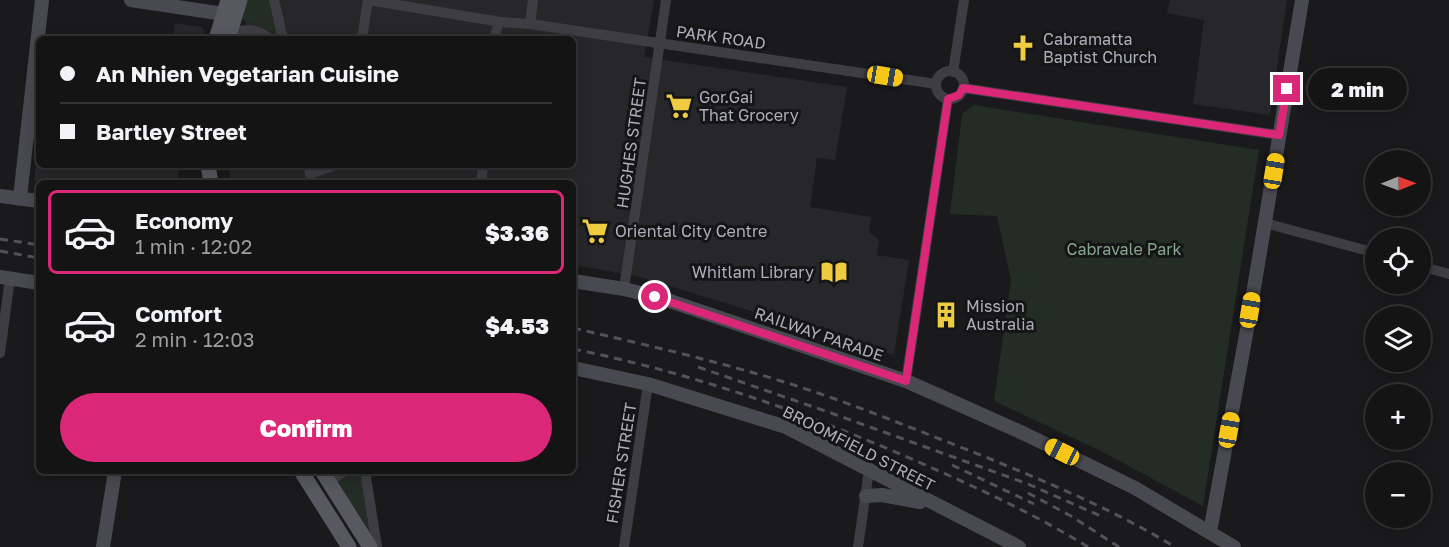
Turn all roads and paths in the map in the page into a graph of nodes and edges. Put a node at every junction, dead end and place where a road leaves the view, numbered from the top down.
1 (42, 0) edge
2 (131, 0) edge
3 (240, 0) edge
4 (274, 0) edge
5 (368, 0) edge
6 (533, 0) edge
7 (666, 0) edge
8 (964, 0) edge
9 (1302, 0) edge
10 (226, 7) edge
11 (501, 22) junction
12 (530, 24) junction
13 (38, 36) edge
14 (225, 36) edge
15 (225, 36) edge
16 (228, 36) edge
17 (266, 36) edge
18 (282, 36) edge
19 (362, 36) edge
20 (495, 36) edge
21 (660, 44) junction
22 (36, 54) edge
23 (953, 72) junction
24 (936, 84) junction
25 (963, 88) junction
26 (948, 99) junction
27 (1279, 135) junction
28 (327, 168) edge
29 (310, 174) edge
30 (0, 196) edge
31 (20, 198) junction
32 (36, 201) edge
33 (1265, 223) junction
34 (1365, 250) edge
35 (1431, 269) edge
36 (1449, 274) edge
37 (5, 278) edge
38 (576, 281) edge
39 (36, 283) edge
40 (624, 289) junction
41 (0, 353) edge
42 (576, 369) edge
43 (906, 381) junction
44 (648, 384) junction
45 (869, 470) junction
46 (115, 474) edge
47 (324, 474) edge
48 (365, 474) edge
49 (308, 482) edge
50 (866, 496) junction
51 (937, 506) junction
52 (1210, 532) junction
53 (104, 547) edge
54 (349, 547) edge
55 (370, 547) edge
56 (377, 547) edge
57 (624, 547) edge
58 (858, 547) edge
59 (1019, 547) edge
60 (1234, 547) edge

1 - 13 main road
2 - 10 main road
3 - 15 main road
4 - 18 street
5 - 11 street, PARK ROAD
5 - 19 street
6 - 12 street
7 - 21 street, HUGHES STREET
8 - 23 street
9 - 27 main road
10 - 14 main road
11 - 12 street, PARK ROAD
11 - 20 street
12 - 21 street, PARK ROAD
16 - 17 street
21 - 24 street, PARK ROAD
21 - 40 street, HUGHES STREET
22 - 31 main road
23 - 24 street
23 - 25 street
24 - 26 street
25 - 26 street
25 - 27 street
26 - 43 street
27 - 33 main road
28 - 29 street
30 - 31 main road
31 - 32 main road
33 - 34 street
33 - 52 main road
35 - 36 street
37 - 39 main road
37 - 41 street
38 - 40 main road, RAILWAY PARADE
40 - 43 main road, RAILWAY PARADE
42 - 44 main road, BROOMFIELD STREET
43 - 52 main road, RAILWAY PARADE
44 - 45 main road, BROOMFIELD STREET
44 - 57 street, FISHER STREET
45 - 50 street
45 - 51 main road, BROOMFIELD STREET
46 - 53 main road
47 - 49 main road
47 - 55 main road
48 - 56 street
49 - 54 main road
50 - 51 main road
50 - 58 street
51 - 59 main road, BROOMFIELD STREET
52 - 60 main road, RAILWAY PARADE

